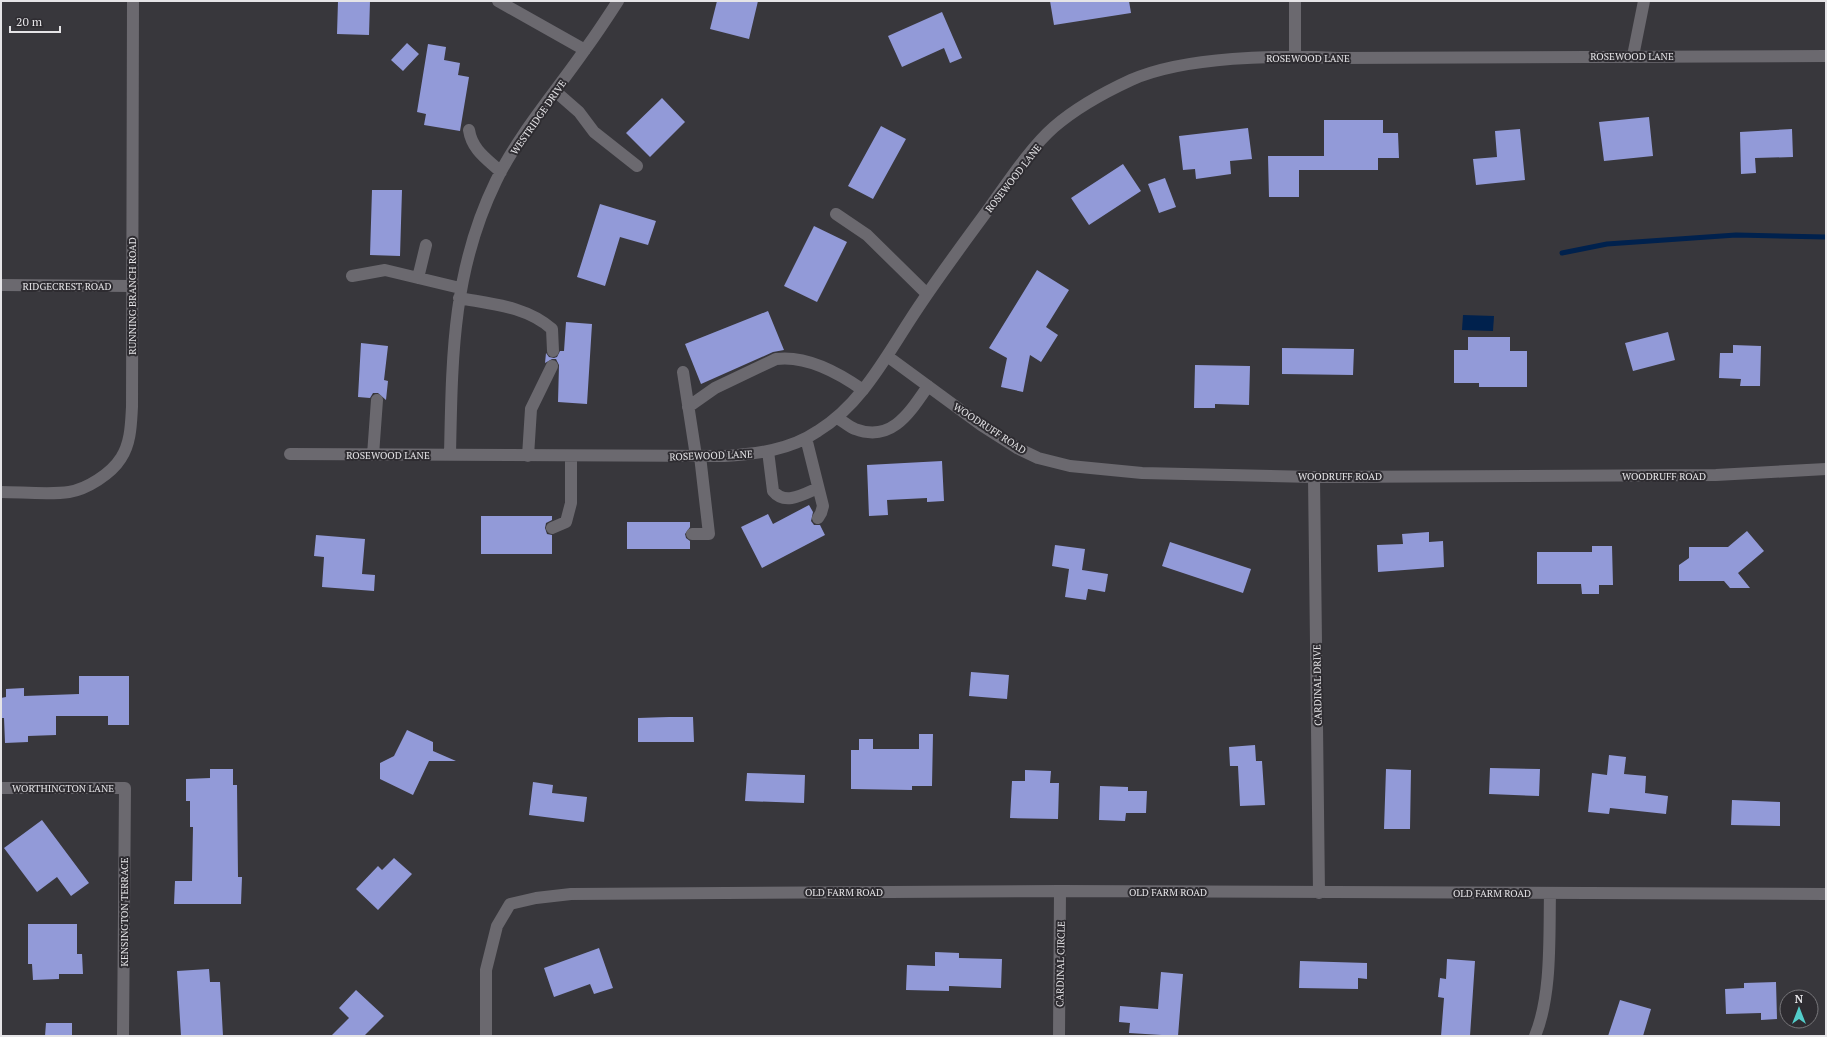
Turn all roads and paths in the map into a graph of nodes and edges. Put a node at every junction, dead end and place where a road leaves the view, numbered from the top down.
1 (133, 1) edge
2 (498, 1) edge
3 (618, 1) edge
4 (1295, 1) edge
5 (1644, 1) edge
6 (585, 50) junction
7 (1295, 56) junction
8 (1634, 56) junction
9 (1826, 56) edge
10 (555, 91) junction
11 (469, 130) dead end
12 (637, 166) dead end
13 (501, 172) junction
14 (836, 214) dead end
15 (426, 245) dead end
16 (352, 276) dead end
17 (418, 278) junction
18 (1, 285) edge
19 (132, 286) junction
20 (460, 293) junction
21 (927, 294) junction
22 (553, 351) dead end
23 (887, 356) junction
24 (552, 366) dead end
25 (683, 372) dead end
26 (928, 386) junction
27 (863, 390) junction
28 (377, 400) dead end
29 (688, 407) junction
30 (837, 418) junction
31 (806, 438) junction
32 (768, 451) junction
33 (290, 454) dead end
34 (373, 455) junction
35 (450, 455) junction
36 (528, 456) junction
37 (571, 456) junction
38 (698, 456) junction
39 (1826, 470) edge
40 (1314, 477) junction
41 (818, 488) junction
42 (1, 492) edge
43 (818, 518) dead end
44 (552, 528) dead end
45 (692, 534) dead end
46 (1, 788) edge
47 (125, 788) joint
48 (1060, 891) junction
49 (1319, 893) junction
50 (1550, 893) junction
51 (1826, 894) edge
52 (123, 1036) edge
53 (486, 1036) edge
54 (1059, 1036) edge
55 (1535, 1036) edge

1 - 19 street, RUNNING BRANCH ROAD
2 - 6 street
3 - 6 street, WESTRIDGE DRIVE
4 - 7 street
5 - 8 street
6 - 10 street, WESTRIDGE DRIVE
7 - 8 street, ROSEWOOD LANE
7 - 21 street, ROSEWOOD LANE
8 - 9 street, ROSEWOOD LANE
10 - 12 street
10 - 13 street, WESTRIDGE DRIVE
11 - 13 street
13 - 20 street, WESTRIDGE DRIVE
14 - 21 street
15 - 17 street
16 - 17 street
17 - 20 street
18 - 19 street, RIDGECREST ROAD
19 - 42 street, RUNNING BRANCH ROAD
20 - 22 street
20 - 35 street, WESTRIDGE DRIVE
21 - 23 street, ROSEWOOD LANE
23 - 26 street, WOODRUFF ROAD
23 - 27 street, ROSEWOOD LANE
24 - 36 street
25 - 29 street
26 - 30 street
26 - 40 street, WOODRUFF ROAD
27 - 29 street
27 - 30 street, ROSEWOOD LANE
28 - 34 street
29 - 38 street
30 - 31 street, ROSEWOOD LANE
31 - 32 street, ROSEWOOD LANE
31 - 41 street
32 - 38 street, ROSEWOOD LANE
32 - 41 street
33 - 34 street, ROSEWOOD LANE
34 - 35 street, ROSEWOOD LANE
35 - 36 street, ROSEWOOD LANE
36 - 37 street, ROSEWOOD LANE
37 - 38 street, ROSEWOOD LANE
37 - 44 street
38 - 45 street
39 - 40 street, WOODRUFF ROAD
40 - 49 street, CARDINAL DRIVE
41 - 43 street
46 - 47 street, WORTHINGTON LANE
47 - 52 street, KENSINGTON TERRACE
48 - 49 street, OLD FARM ROAD
48 - 53 street, OLD FARM ROAD
48 - 54 street, CARDINAL CIRCLE
49 - 50 street, OLD FARM ROAD
50 - 51 street, OLD FARM ROAD
50 - 55 street

